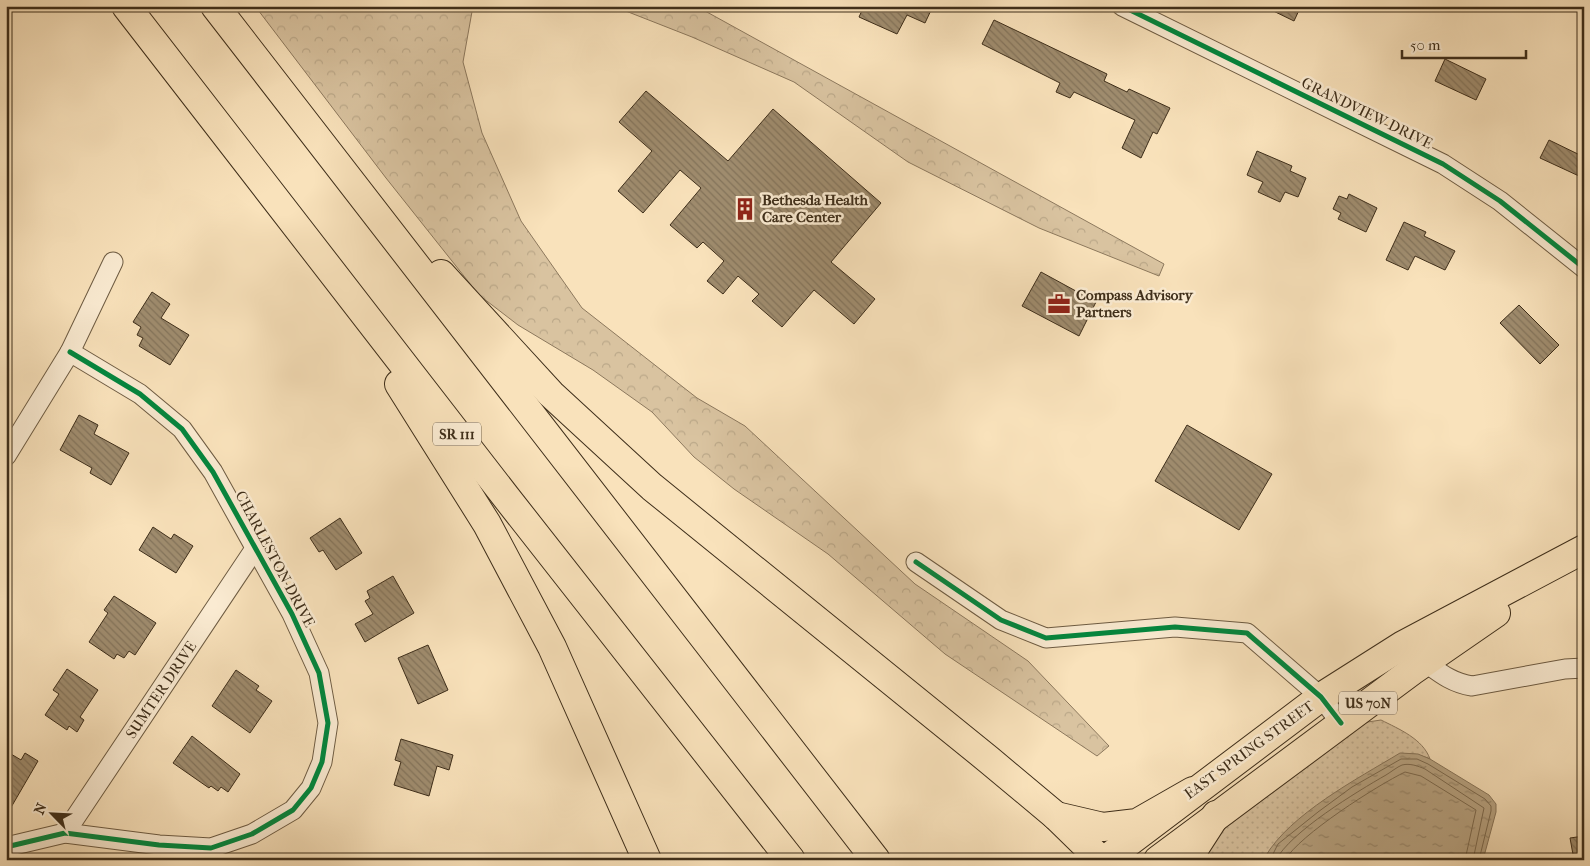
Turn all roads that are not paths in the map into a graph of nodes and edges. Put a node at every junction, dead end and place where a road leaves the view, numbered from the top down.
1 (126, 6) edge
2 (215, 6) edge
3 (1122, 6) edge
4 (318, 140) junction
5 (310, 243) junction
6 (112, 262) dead end
7 (1583, 267) edge
8 (70, 352) junction
9 (6, 456) edge
10 (256, 547) junction
11 (1584, 551) edge
12 (916, 562) dead end
13 (1425, 662) junction
14 (1584, 668) edge
15 (1321, 697) junction
16 (1341, 723) junction
17 (1193, 791) junction
18 (1216, 815) junction
19 (1056, 816) junction
20 (65, 833) junction
21 (6, 847) edge
22 (647, 860) edge
23 (791, 860) edge
24 (876, 860) edge
25 (1101, 860) edge
26 (1105, 860) edge
27 (1158, 860) edge
28 (1187, 860) edge

1 - 5 main road, SR 111
2 - 4 main road
3 - 7 street, GRANDVIEW DRIVE
4 - 19 main road
4 - 24 main road
5 - 22 main road
5 - 23 main road, SR 111
6 - 8 street
8 - 9 street
8 - 10 street, CHARLESTON DRIVE
10 - 20 street, SUMTER DRIVE
10 - 20 street, CHARLESTON DRIVE
11 - 13 main road, EAST SPRING STREET / US 70N
11 - 15 main road, EAST SPRING STREET / US 70N
12 - 15 street
13 - 14 street
13 - 16 main road, EAST SPRING STREET / US 70N
15 - 16 street
15 - 17 main road, EAST SPRING STREET / US 70N
16 - 18 main road, EAST SPRING STREET / US 70N
17 - 19 main road
17 - 26 main road, EAST SPRING STREET / US 70N
18 - 27 main road, EAST SPRING STREET / US 70N
18 - 28 main road
19 - 25 main road
20 - 21 street, CHARLESTON DRIVE

